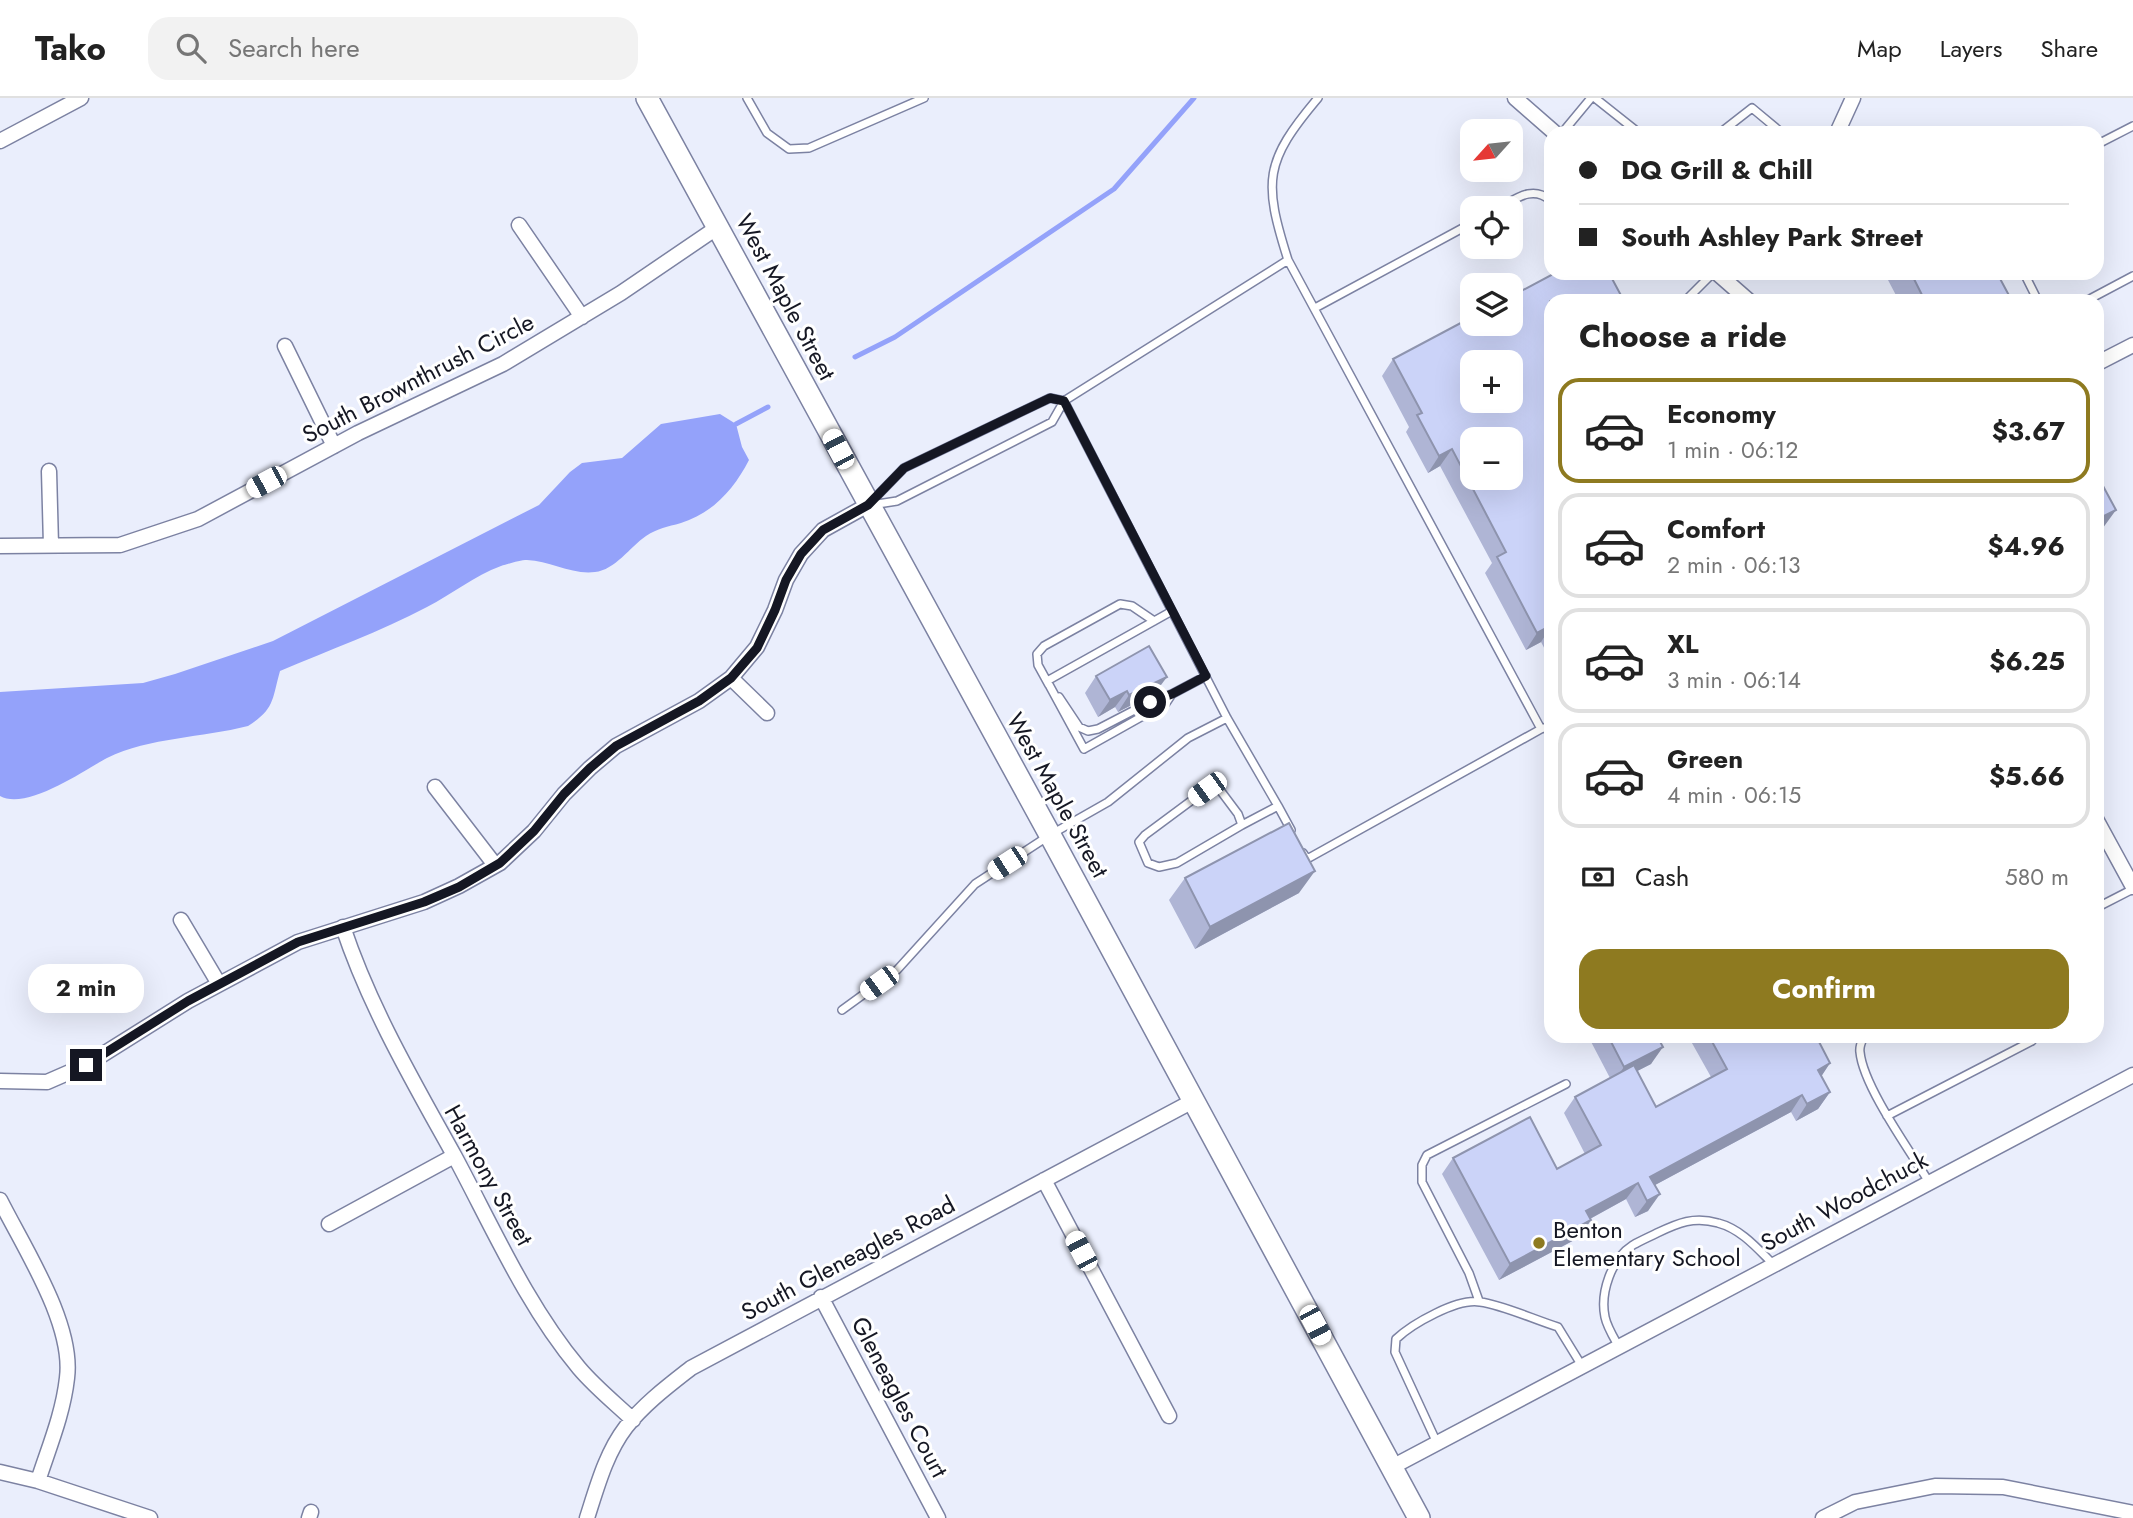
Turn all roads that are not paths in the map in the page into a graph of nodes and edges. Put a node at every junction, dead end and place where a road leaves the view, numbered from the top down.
1 (81, 98) edge
2 (647, 98) edge
3 (747, 98) edge
4 (924, 98) edge
5 (1318, 98) edge
6 (1515, 98) edge
7 (1593, 98) edge
8 (1853, 98) edge
9 (1547, 126) edge
10 (1568, 126) edge
11 (1630, 126) edge
12 (1729, 126) edge
13 (1774, 126) edge
14 (1840, 126) edge
15 (2133, 126) edge
16 (0, 141) edge
17 (2104, 141) edge
18 (1544, 195) edge
19 (1521, 196) edge
20 (519, 225) dead end
21 (718, 227) junction
22 (1460, 229) edge
23 (1288, 260) junction
24 (2133, 276) edge
25 (1714, 280) edge
26 (1726, 280) edge
27 (1695, 294) edge
28 (1741, 294) edge
29 (2099, 294) edge
30 (1315, 308) junction
31 (582, 317) junction
32 (2133, 345) edge
33 (285, 346) dead end
34 (2104, 360) edge
35 (1064, 401) junction
36 (334, 446) junction
37 (49, 471) dead end
38 (868, 505) junction
39 (51, 545) junction
40 (0, 546) edge
41 (1172, 611) junction
42 (1154, 621) junction
43 (1206, 676) junction
44 (731, 678) junction
45 (1047, 681) junction
46 (1172, 694) junction
47 (767, 713) dead end
48 (1227, 718) junction
49 (1544, 728) edge
50 (1541, 729) junction
51 (435, 787) dead end
52 (1278, 806) junction
53 (1242, 825) junction
54 (2104, 834) edge
55 (1050, 835) junction
56 (1295, 838) edge
57 (1301, 848) edge
58 (495, 866) junction
59 (2133, 888) edge
60 (2104, 904) edge
61 (181, 920) dead end
62 (344, 927) junction
63 (219, 984) junction
64 (842, 1010) dead end
65 (1861, 1043) edge
66 (2028, 1043) edge
67 (2133, 1075) edge
68 (0, 1081) edge
69 (1566, 1084) dead end
70 (1193, 1101) junction
71 (1887, 1116) junction
72 (454, 1156) junction
73 (1044, 1180) junction
74 (1929, 1182) junction
75 (0, 1200) edge
76 (329, 1224) dead end
77 (1773, 1264) junction
78 (821, 1297) junction
79 (1479, 1301) junction
80 (1619, 1347) junction
81 (1582, 1366) junction
82 (1169, 1416) dead end
83 (633, 1420) junction
84 (1437, 1443) junction
85 (1392, 1467) junction
86 (0, 1472) edge
87 (38, 1480) junction
88 (2133, 1513) edge
89 (150, 1518) edge
90 (587, 1518) edge
91 (938, 1518) edge
92 (1419, 1518) edge
93 (1823, 1518) edge

1 - 16 street
2 - 21 main road, West Maple Street
3 - 4 lane
5 - 23 lane
6 - 9 street
7 - 10 lane
7 - 11 lane
8 - 14 street
12 - 13 lane
15 - 17 lane
18 - 19 lane
20 - 31 street
21 - 31 street, South Brownthrush Circle
21 - 38 main road, West Maple Street
22 - 30 lane
23 - 30 lane
23 - 35 lane
24 - 29 lane
25 - 27 lane
26 - 28 street
30 - 50 lane
31 - 36 street, South Brownthrush Circle
32 - 34 street
33 - 36 street
35 - 38 lane
35 - 38 lane
35 - 41 lane
36 - 39 street, South Brownthrush Circle
37 - 39 street
38 - 44 street
38 - 55 main road, West Maple Street
39 - 40 street, South Brownthrush Circle
41 - 42 lane
41 - 43 lane
42 - 45 lane
42 - 45 lane
43 - 46 lane
43 - 48 lane
44 - 47 street
44 - 58 street
45 - 46 lane
45 - 46 lane
48 - 52 lane
48 - 55 lane
49 - 50 lane
50 - 57 lane
51 - 58 street
52 - 53 lane
52 - 56 lane
53 - 53 lane
54 - 59 street
55 - 64 lane
55 - 70 main road, West Maple Street
58 - 62 street
59 - 60 lane
61 - 63 street
62 - 63 street
62 - 72 street, Harmony Street
63 - 68 street
65 - 71 lane
66 - 71 lane
67 - 74 street, South Woodchuck
69 - 79 lane
70 - 73 street, South Gleneagles Road
70 - 85 main road, West Maple Street
71 - 74 lane
72 - 76 street
72 - 83 street, Harmony Street
73 - 78 street, South Gleneagles Road
73 - 82 street
74 - 77 street, South Woodchuck
75 - 87 street
77 - 80 street, South Woodchuck
77 - 80 lane
78 - 83 street, South Gleneagles Road
78 - 91 street, Gleneagles Court
79 - 81 lane
79 - 84 lane
80 - 81 street, South Woodchuck
81 - 84 street, South Woodchuck
83 - 90 street, South Gleneagles Road
84 - 85 street, South Woodchuck
85 - 92 main road, West Maple Street
86 - 87 street
87 - 89 street
88 - 93 street

